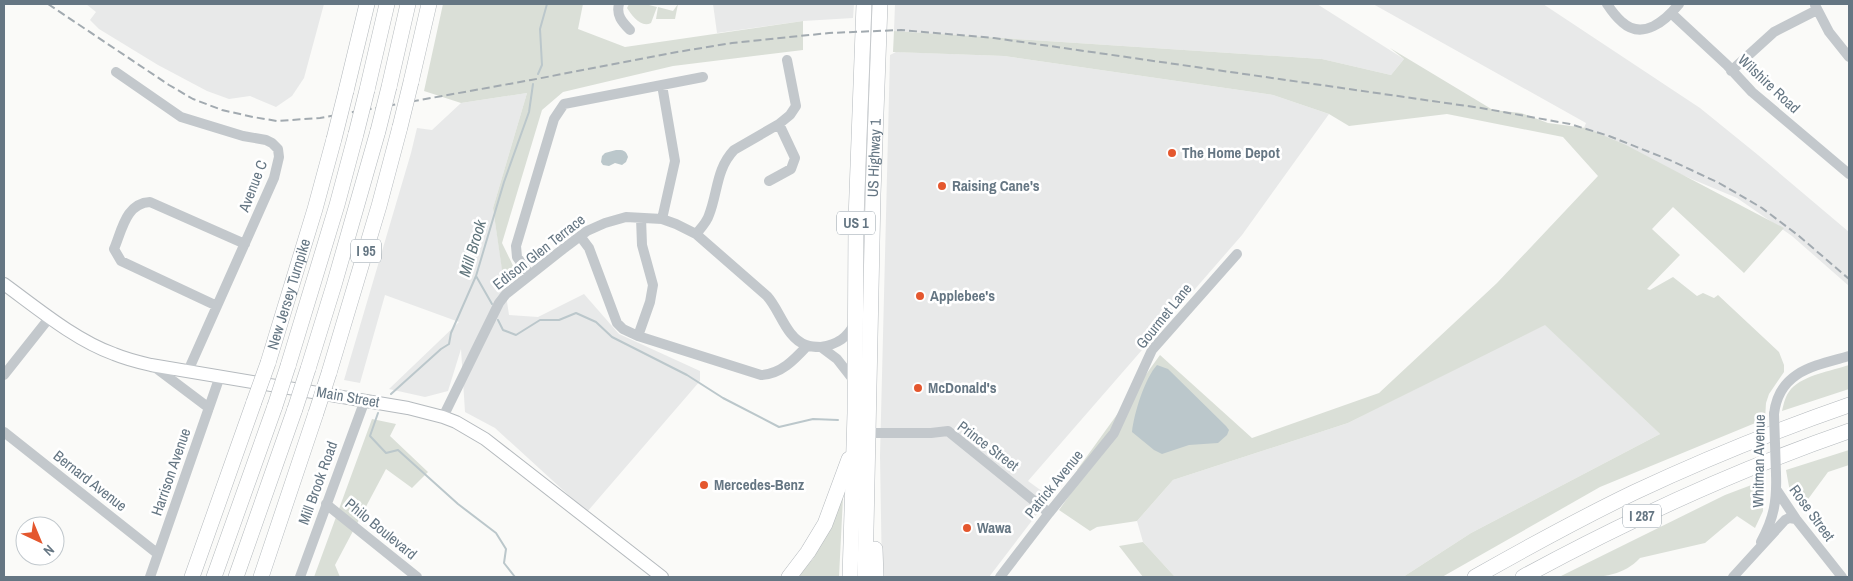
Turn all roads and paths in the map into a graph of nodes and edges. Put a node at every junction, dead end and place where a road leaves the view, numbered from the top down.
1 (367, 4) edge
2 (387, 4) edge
3 (408, 4) edge
4 (429, 4) edge
5 (619, 4) edge
6 (864, 4) edge
7 (880, 4) edge
8 (1606, 4) edge
9 (1679, 4) edge
10 (1816, 7) edge
11 (1671, 13) junction
12 (630, 30) dead end
13 (1849, 58) edge
14 (788, 60) dead end
15 (1731, 71) junction
16 (116, 72) dead end
17 (703, 77) dead end
18 (662, 85) junction
19 (779, 124) junction
20 (1849, 174) edge
21 (769, 181) dead end
22 (640, 218) junction
23 (662, 219) junction
24 (696, 234) junction
25 (580, 236) junction
26 (245, 244) junction
27 (1238, 254) dead end
28 (530, 275) junction
29 (4, 284) edge
30 (216, 306) junction
31 (50, 317) junction
32 (856, 322) junction
33 (638, 336) junction
34 (807, 346) junction
35 (822, 348) junction
36 (1849, 356) edge
37 (151, 365) junction
38 (188, 371) junction
39 (4, 376) edge
40 (220, 376) junction
41 (855, 382) junction
42 (365, 400) junction
43 (1849, 405) edge
44 (209, 408) junction
45 (443, 416) junction
46 (1849, 431) edge
47 (4, 432) edge
48 (868, 432) junction
49 (1114, 434) joint
50 (854, 445) junction
51 (1776, 489) junction
52 (326, 504) junction
53 (1049, 513) junction
54 (866, 514) junction
55 (1796, 519) junction
56 (1757, 550) junction
57 (158, 554) junction
58 (150, 577) edge
59 (192, 577) edge
60 (214, 577) edge
61 (236, 577) edge
62 (261, 577) edge
63 (300, 577) edge
64 (416, 577) edge
65 (662, 577) edge
66 (789, 577) edge
67 (850, 577) edge
68 (865, 577) edge
69 (876, 577) edge
70 (1000, 577) edge
71 (1475, 577) edge
72 (1523, 577) edge
73 (1733, 577) edge
74 (1842, 577) edge

1 - 59 highway, New Jersey Turnpike, bridge
2 - 60 highway, New Jersey Turnpike, bridge
3 - 61 highway, I 95, bridge
4 - 62 highway, I 95, bridge
5 - 12 street
6 - 32 highway, US 1
7 - 48 highway, US Highway 1 / US 1
8 - 11 street
9 - 11 street
10 - 13 street
10 - 15 street
11 - 15 street, Wilshire Road
14 - 19 street
15 - 20 street, Wilshire Road
16 - 26 street, Avenue C
17 - 18 street
18 - 23 street
18 - 28 street
19 - 21 street
19 - 24 street
22 - 23 street, Edison Glen Terrace
22 - 25 street, Edison Glen Terrace
22 - 33 street
23 - 24 street, Edison Glen Terrace
24 - 34 street, Edison Glen Terrace
25 - 28 street, Edison Glen Terrace
25 - 33 street
26 - 30 street, Avenue C
26 - 30 street
27 - 49 street, Gourmet Lane
28 - 45 street, Edison Glen Terrace
29 - 31 main road, Main Street
30 - 38 street, Avenue C
31 - 37 main road, Main Street
31 - 39 street
32 - 35 street
32 - 41 highway, US 1
33 - 34 street
34 - 35 street
35 - 41 street
36 - 51 street, Whitman Avenue, bridge
37 - 38 main road, Main Street
37 - 44 street
38 - 40 main road, Main Street
40 - 42 main road, Main Street
40 - 44 street, Harrison Avenue
41 - 50 highway, US 1
42 - 45 main road, Main Street
42 - 52 street, Mill Brook Road
43 - 71 highway, I 287
44 - 57 street, Harrison Avenue
45 - 65 main road, Main Street
46 - 72 highway, I 287
47 - 57 street, Bernard Avenue
48 - 50 street
48 - 53 street, Prince Street
48 - 54 highway, US 1
49 - 53 street, Patrick Avenue
50 - 66 highway
50 - 67 highway, US 1
51 - 55 street, Rose Street
51 - 56 street, Whitman Avenue
52 - 63 street, Mill Brook Road
52 - 64 street, Philo Boulevard
53 - 70 street, Patrick Avenue
54 - 68 highway, US 1
54 - 69 highway
55 - 56 street, Whitman Avenue
55 - 74 street, Rose Street
56 - 73 street, Whitman Avenue
57 - 58 street, Harrison Avenue

